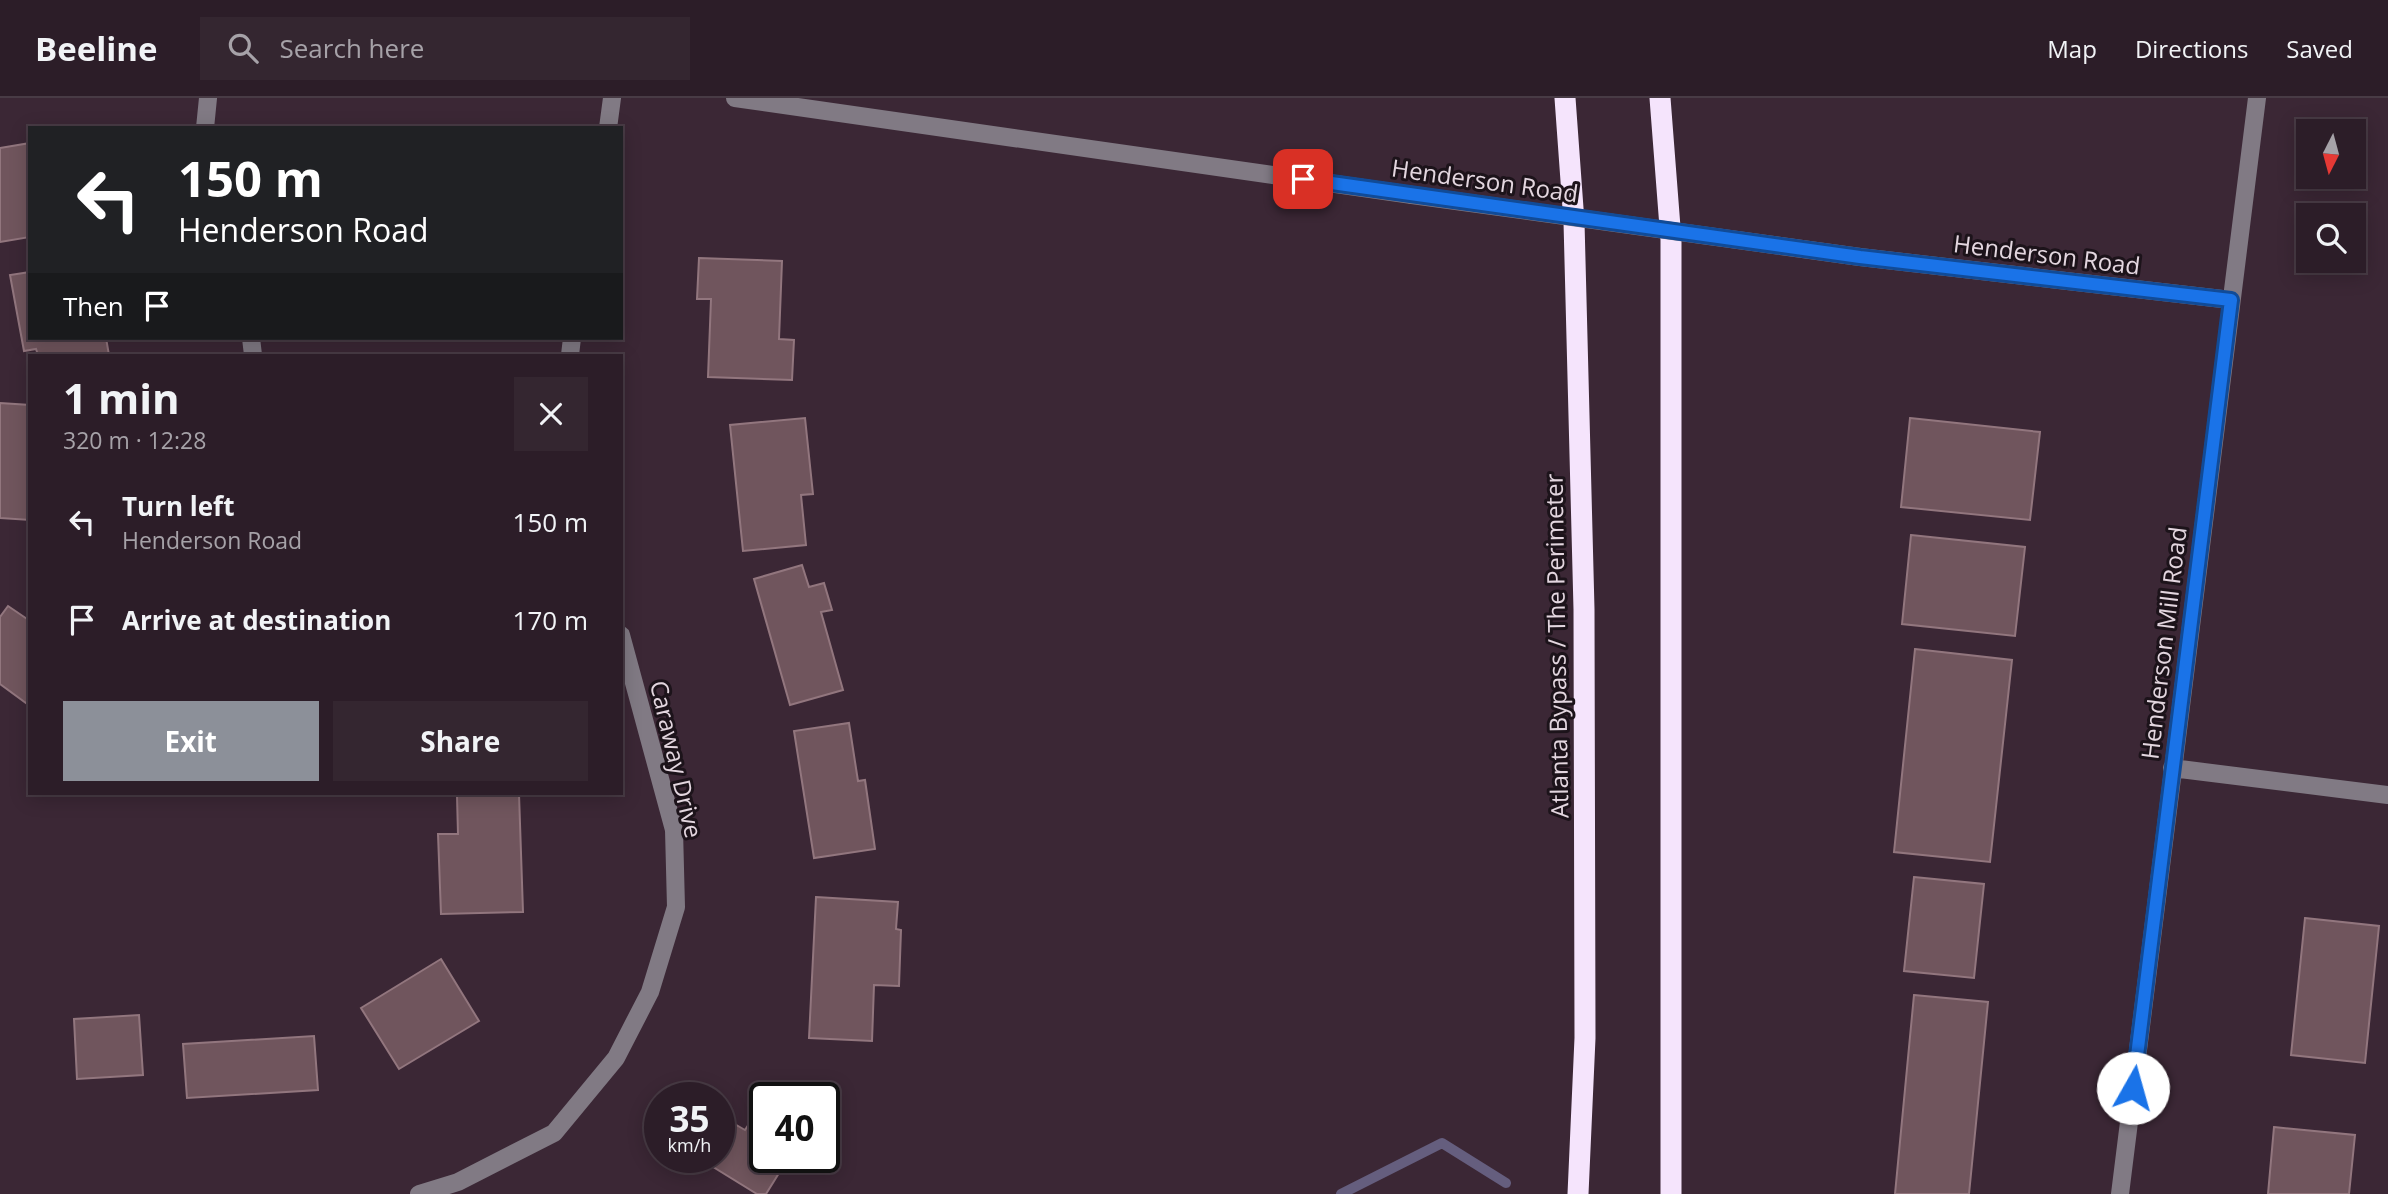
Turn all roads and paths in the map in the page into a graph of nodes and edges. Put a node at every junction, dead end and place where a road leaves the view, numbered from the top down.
1 (208, 98) edge
2 (612, 98) edge
3 (735, 98) edge
4 (1565, 98) edge
5 (1660, 98) edge
6 (2257, 98) edge
7 (205, 126) edge
8 (608, 126) edge
9 (2231, 300) junction
10 (623, 642) edge
11 (2172, 768) junction
12 (2388, 795) edge
13 (419, 1194) edge
14 (1578, 1194) edge
15 (1671, 1194) edge
16 (2120, 1194) edge

1 - 7 street
2 - 8 street
3 - 9 street, Henderson Road, bridge
4 - 14 highway, Atlanta Bypass / The Perimeter
5 - 15 highway
6 - 9 street, Henderson Mill Road
9 - 11 street, Henderson Mill Road
10 - 13 street, Caraway Drive
11 - 12 street
11 - 16 street, Henderson Mill Road

